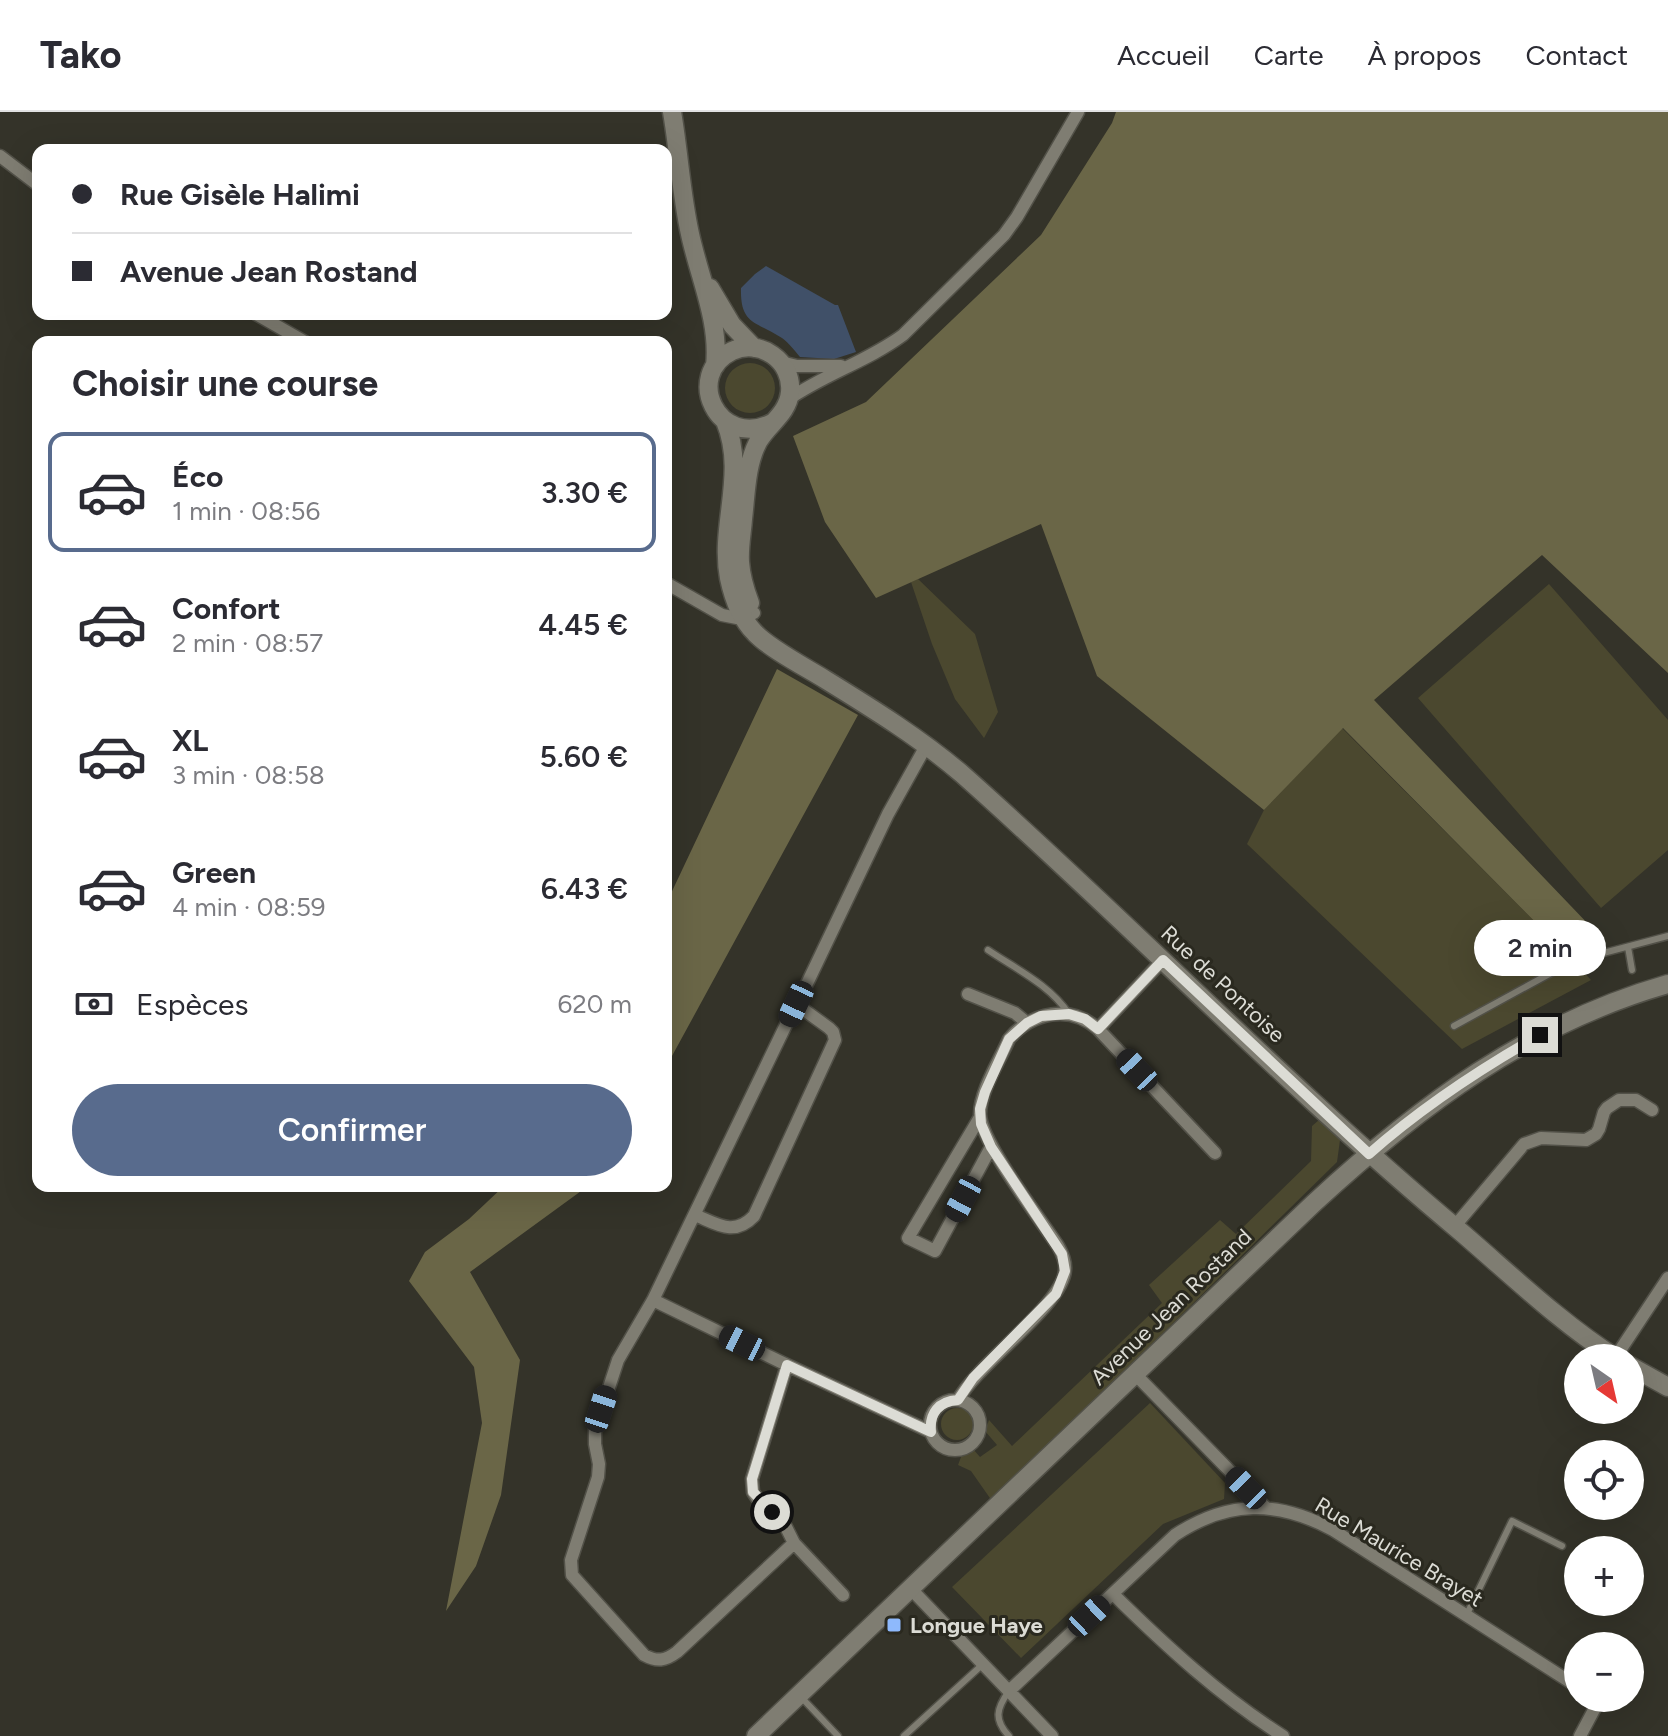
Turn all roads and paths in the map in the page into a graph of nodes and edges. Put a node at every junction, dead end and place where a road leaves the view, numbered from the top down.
1 (672, 112) edge
2 (1078, 112) edge
3 (0, 156) edge
4 (32, 180) edge
5 (700, 271) junction
6 (266, 320) edge
7 (294, 336) edge
8 (754, 348) junction
9 (781, 362) junction
10 (848, 365) junction
11 (715, 366) junction
12 (789, 399) junction
13 (725, 421) junction
14 (772, 423) junction
15 (672, 586) edge
16 (749, 615) junction
17 (926, 746) junction
18 (1668, 936) edge
19 (1628, 947) junction
20 (988, 950) dead end
21 (1163, 960) junction
22 (1632, 970) dead end
23 (1668, 984) edge
24 (968, 994) dead end
25 (796, 1004) junction
26 (1069, 1014) junction
27 (1027, 1023) junction
28 (1454, 1026) dead end
29 (1098, 1029) junction
30 (1652, 1110) dead end
31 (980, 1117) junction
32 (991, 1147) junction
33 (1215, 1153) dead end
34 (1369, 1154) junction
35 (695, 1215) junction
36 (1454, 1227) junction
37 (1668, 1278) edge
38 (653, 1300) junction
39 (1596, 1344) edge
40 (1625, 1344) edge
41 (787, 1365) junction
42 (1135, 1374) junction
43 (1644, 1374) edge
44 (1668, 1387) edge
45 (958, 1400) junction
46 (931, 1432) junction
47 (1266, 1508) junction
48 (794, 1543) junction
49 (1562, 1546) dead end
50 (911, 1589) junction
51 (1113, 1594) junction
52 (843, 1595) dead end
53 (1466, 1615) junction
54 (982, 1665) junction
55 (1564, 1678) edge
56 (1009, 1691) junction
57 (799, 1695) junction
58 (1593, 1712) edge
59 (756, 1736) edge
60 (838, 1736) edge
61 (904, 1736) edge
62 (1009, 1736) edge
63 (1052, 1736) edge
64 (1283, 1736) edge
65 (1580, 1736) edge

1 - 5 street
2 - 10 street
3 - 4 street
5 - 8 street
5 - 11 street
6 - 7 street
8 - 9 street
8 - 11 street
9 - 10 street
9 - 12 street
10 - 12 street
11 - 13 street
12 - 14 street
13 - 14 street
13 - 16 street
14 - 16 street
15 - 16 street
16 - 17 street, Rue de Pontoise
17 - 21 street, Rue de Pontoise
17 - 25 street
18 - 19 lane
19 - 22 lane
19 - 28 lane
20 - 26 lane
21 - 29 street
21 - 34 street, Rue de Pontoise
23 - 34 street, Avenue Jean Rostand
24 - 27 street
25 - 35 street
25 - 35 street
26 - 27 street
26 - 29 street
27 - 31 street
29 - 33 street
30 - 36 street
31 - 32 street
31 - 32 street
32 - 45 street
34 - 36 street, Rue de Pontoise
34 - 42 street, Avenue Jean Rostand
35 - 38 street
36 - 39 street, Rue de Pontoise
37 - 40 street
38 - 41 street
38 - 48 street
41 - 46 street
41 - 48 street
42 - 47 street
42 - 50 street, Avenue Jean Rostand
43 - 44 street
45 - 46 street
45 - 46 street
47 - 51 street, Rue Maurice Brayet
47 - 53 street, Rue Maurice Brayet
48 - 52 street
49 - 53 lane
50 - 54 street
50 - 57 street, Avenue Jean Rostand
51 - 56 street, Rue Maurice Brayet
51 - 64 street
53 - 55 street, Rue Maurice Brayet
54 - 56 street
54 - 61 lane
56 - 62 lane
56 - 63 street
57 - 59 street, Avenue Jean Rostand
57 - 60 lane
58 - 65 street

